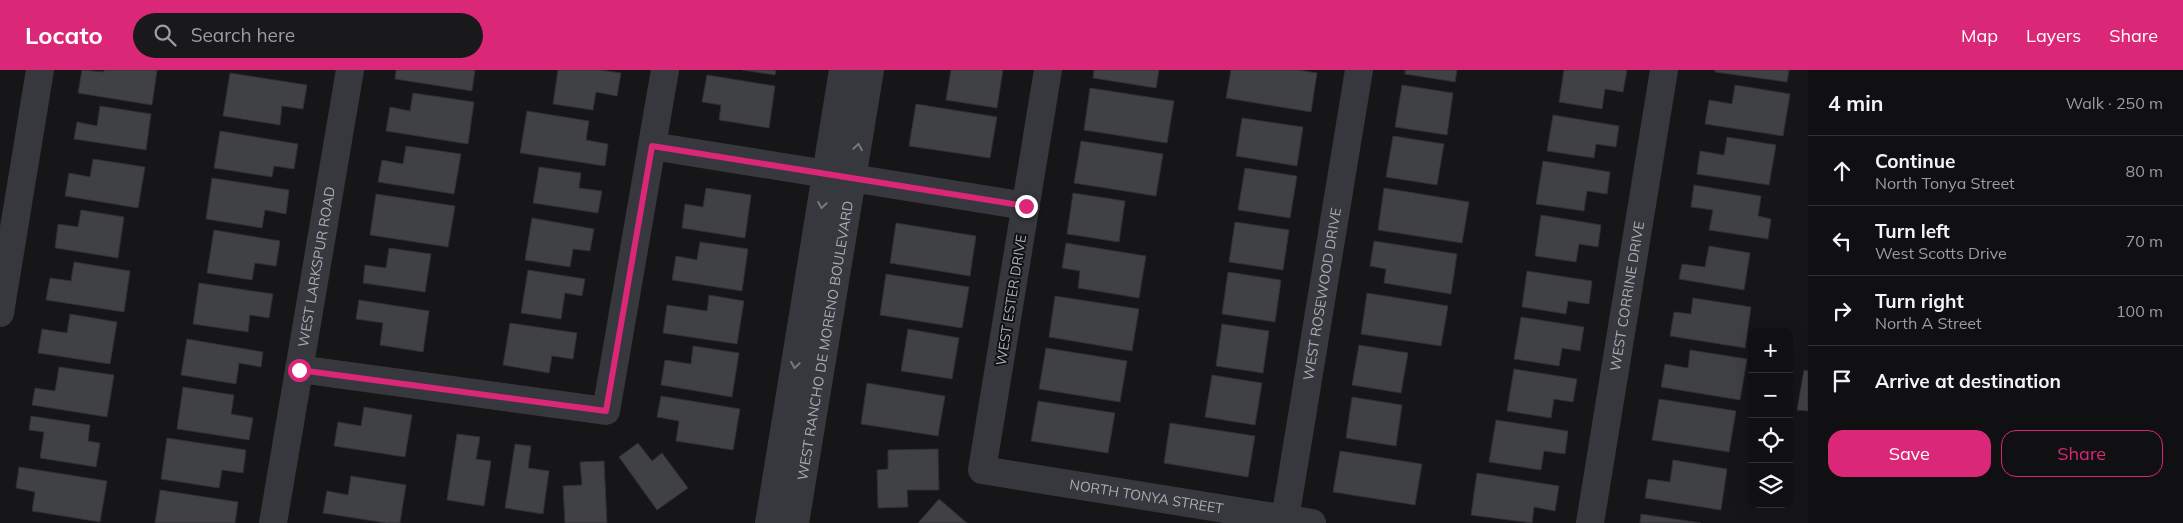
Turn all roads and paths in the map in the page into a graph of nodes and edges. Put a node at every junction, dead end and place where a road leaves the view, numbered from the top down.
1 (40, 70) edge
2 (350, 70) edge
3 (665, 70) edge
4 (843, 70) edge
5 (870, 70) edge
6 (1048, 70) edge
7 (1359, 70) edge
8 (1664, 70) edge
9 (652, 146) junction
10 (840, 176) junction
11 (1026, 206) junction
12 (0, 313) edge
13 (299, 370) junction
14 (982, 470) joint
15 (1285, 519) junction
16 (273, 523) edge
17 (769, 523) edge
18 (795, 523) edge
19 (1312, 523) edge
20 (1590, 523) edge

1 - 12 street
2 - 13 street, WEST LARKSPUR ROAD
3 - 9 street
4 - 10 street, WEST RANCHO DE MORENO BOULEVARD
10 -> 5 street, WEST RANCHO DE MORENO BOULEVARD
6 - 11 street, WEST ESTER DRIVE
7 - 15 street, WEST ROSEWOOD DRIVE
8 - 20 street, WEST CORRINE DRIVE
9 - 10 street
9 - 13 street
10 - 11 street
10 -> 17 street, WEST RANCHO DE MORENO BOULEVARD
10 - 18 street, WEST RANCHO DE MORENO BOULEVARD
11 - 14 street, WEST ESTER DRIVE
13 - 16 street, WEST LARKSPUR ROAD
14 - 15 street, NORTH TONYA STREET
15 - 19 street, NORTH TONYA STREET

